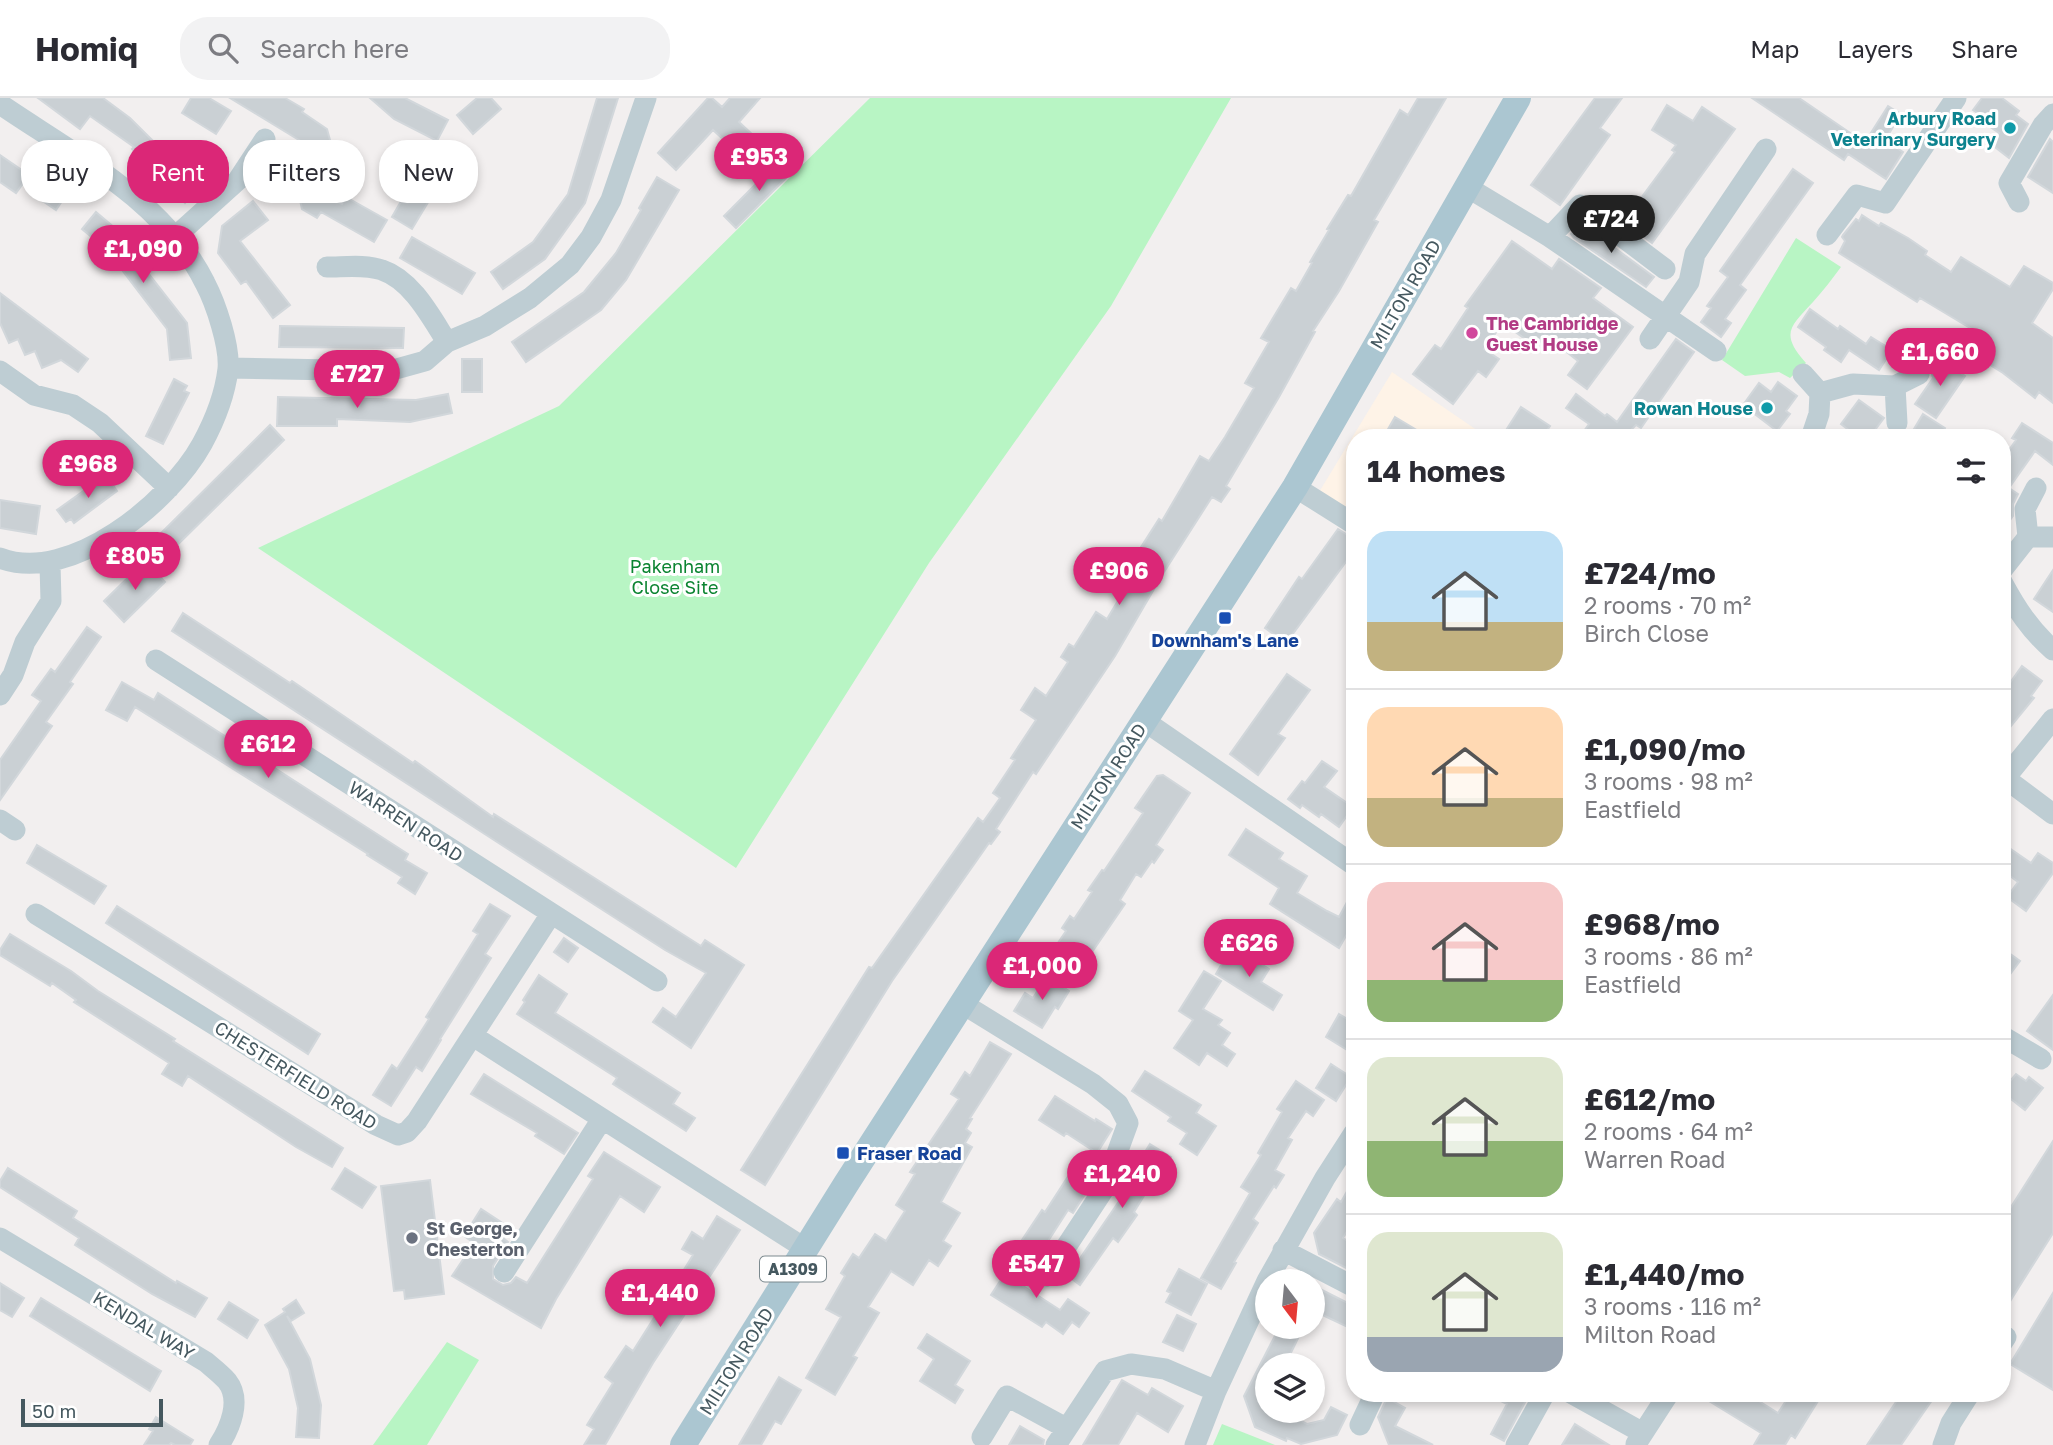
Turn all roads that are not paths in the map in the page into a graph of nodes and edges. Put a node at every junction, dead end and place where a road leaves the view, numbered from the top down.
1 (646, 98) edge
2 (1518, 98) edge
3 (1956, 98) edge
4 (0, 104) edge
5 (2053, 114) edge
6 (265, 139) dead end
7 (1766, 149) dead end
8 (1467, 187) junction
9 (2020, 202) dead end
10 (1827, 235) dead end
11 (176, 236) junction
12 (1550, 237) junction
13 (327, 267) dead end
14 (1665, 269) dead end
15 (1666, 318) junction
16 (1650, 339) dead end
17 (447, 342) junction
18 (1716, 351) dead end
19 (228, 368) junction
20 (0, 371) edge
21 (1803, 374) dead end
22 (1919, 374) dead end
23 (1895, 386) junction
24 (1820, 393) junction
25 (1897, 423) dead end
26 (1814, 429) edge
27 (1295, 487) junction
28 (169, 488) junction
29 (2036, 488) dead end
30 (1346, 519) edge
31 (2028, 537) junction
32 (2053, 537) edge
33 (0, 558) edge
34 (2011, 559) edge
35 (50, 564) junction
36 (2011, 598) edge
37 (2053, 650) edge
38 (156, 660) dead end
39 (0, 695) edge
40 (2053, 719) edge
41 (1143, 720) junction
42 (2011, 769) edge
43 (2011, 782) edge
44 (2053, 814) edge
45 (1346, 860) edge
46 (36, 914) dead end
47 (551, 914) junction
48 (657, 981) dead end
49 (963, 1004) junction
50 (473, 1036) junction
51 (2011, 1041) edge
52 (2041, 1059) dead end
53 (602, 1119) junction
54 (1346, 1145) edge
55 (0, 1238) edge
56 (806, 1249) junction
57 (1283, 1250) junction
58 (1273, 1269) edge
59 (504, 1272) dead end
60 (1047, 1276) dead end
61 (1346, 1283) edge
62 (1255, 1307) edge
63 (1216, 1391) junction
64 (1372, 1402) edge
65 (1540, 1402) edge
66 (1584, 1402) edge
67 (1663, 1402) edge
68 (1964, 1402) edge
69 (1360, 1425) dead end
70 (1061, 1436) edge
71 (982, 1437) dead end
72 (1640, 1439) edge
73 (219, 1445) edge
74 (683, 1445) edge
75 (1195, 1445) edge
76 (1516, 1445) edge
77 (1943, 1445) edge

1 - 17 street
2 - 8 main road, MILTON ROAD / A1309
3 - 10 street
4 - 11 street
5 - 9 street
6 - 11 street
7 - 15 street
8 - 12 street
8 - 27 main road, MILTON ROAD / A1309
11 - 19 street
12 - 14 street
12 - 15 street
13 - 17 street
15 - 16 street
15 - 18 street
17 - 19 street
19 - 28 street
20 - 28 street
21 - 24 street
22 - 23 street
23 - 24 street
23 - 25 street
24 - 26 street
27 - 30 street
27 - 41 main road, MILTON ROAD / A1309
28 - 35 street
29 - 31 street
31 - 32 street
31 - 34 street
33 - 35 street
35 - 39 street
36 - 37 street
38 - 47 street, WARREN ROAD
40 - 42 street
41 - 45 street
41 - 49 main road, MILTON ROAD / A1309
43 - 44 street
46 - 50 street, CHESTERFIELD ROAD
47 - 48 street, WARREN ROAD
47 - 50 street, CHESTERFIELD ROAD
49 - 56 main road, MILTON ROAD / A1309
49 - 60 street
50 - 53 street
51 - 52 street
53 - 56 street
53 - 59 street
54 - 57 street
55 - 73 street, KENDAL WAY
56 - 74 main road, MILTON ROAD / A1309
57 - 58 street
57 - 61 street
62 - 63 street
63 - 70 street
63 - 75 street
64 - 69 street
65 - 76 street
66 - 72 street
67 - 72 street
68 - 77 street
70 - 71 street

